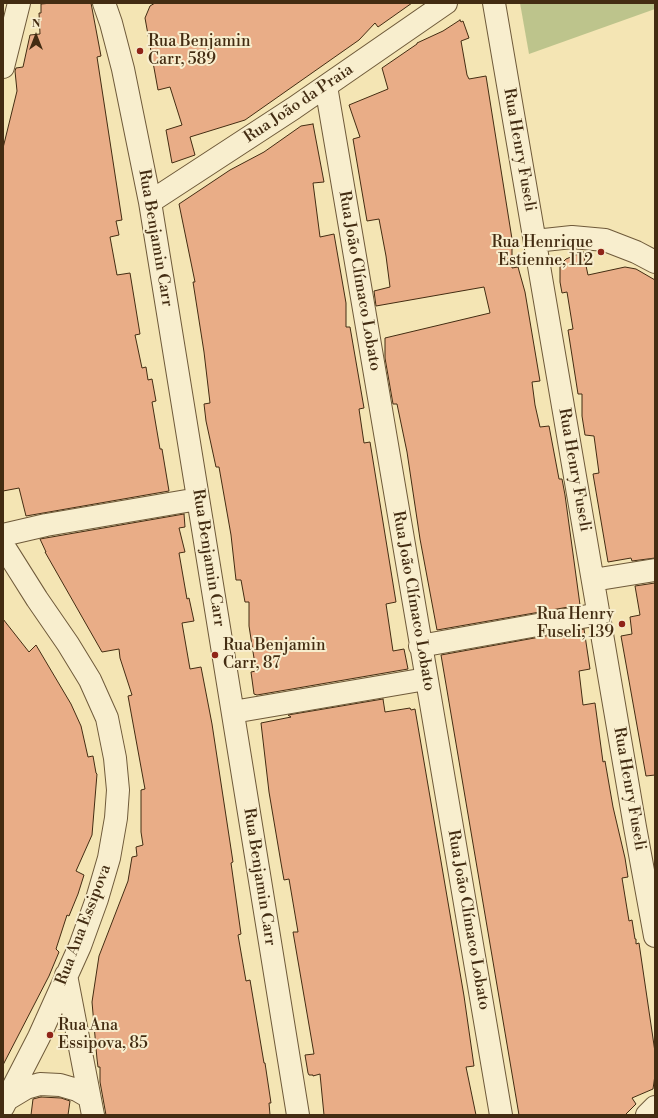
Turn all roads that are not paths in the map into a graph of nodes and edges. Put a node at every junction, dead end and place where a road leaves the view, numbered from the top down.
1 (18, 3) edge
2 (104, 3) edge
3 (446, 3) edge
4 (494, 3) edge
5 (3, 67) edge
6 (326, 86) junction
7 (150, 202) junction
8 (535, 241) junction
9 (655, 262) edge
10 (198, 499) junction
11 (3, 535) edge
12 (3, 545) edge
13 (655, 570) edge
14 (593, 580) junction
15 (599, 614) junction
16 (420, 646) junction
17 (426, 679) junction
18 (233, 712) junction
19 (648, 852) edge
20 (655, 936) edge
21 (66, 975) junction
22 (4, 1099) edge
23 (91, 1106) edge
24 (655, 1107) edge
25 (298, 1115) edge
26 (501, 1115) edge
27 (647, 1115) edge

1 - 5 street
2 - 7 street, Rua Benjamin Carr
3 - 6 street, Rua João da Praia
4 - 8 street, Rua Henry Fuseli
6 - 7 street, Rua João da Praia
6 - 16 street, Rua João Clímaco Lobato
7 - 10 street, Rua Benjamin Carr
8 - 9 street
8 - 14 street, Rua Henry Fuseli
10 - 11 street
10 - 18 street, Rua Benjamin Carr
12 - 21 street, Rua Ana Essipova
13 - 14 street
14 - 15 street, Rua Henry Fuseli
15 - 16 street
15 - 19 street, Rua Henry Fuseli
16 - 17 street, Rua João Clímaco Lobato
17 - 18 street
17 - 26 street, Rua João Clímaco Lobato
18 - 25 street, Rua Benjamin Carr
19 - 20 street, Rua Henry Fuseli
21 - 22 street, Rua Ana Essipova
21 - 23 street
22 - 23 street
24 - 27 street

